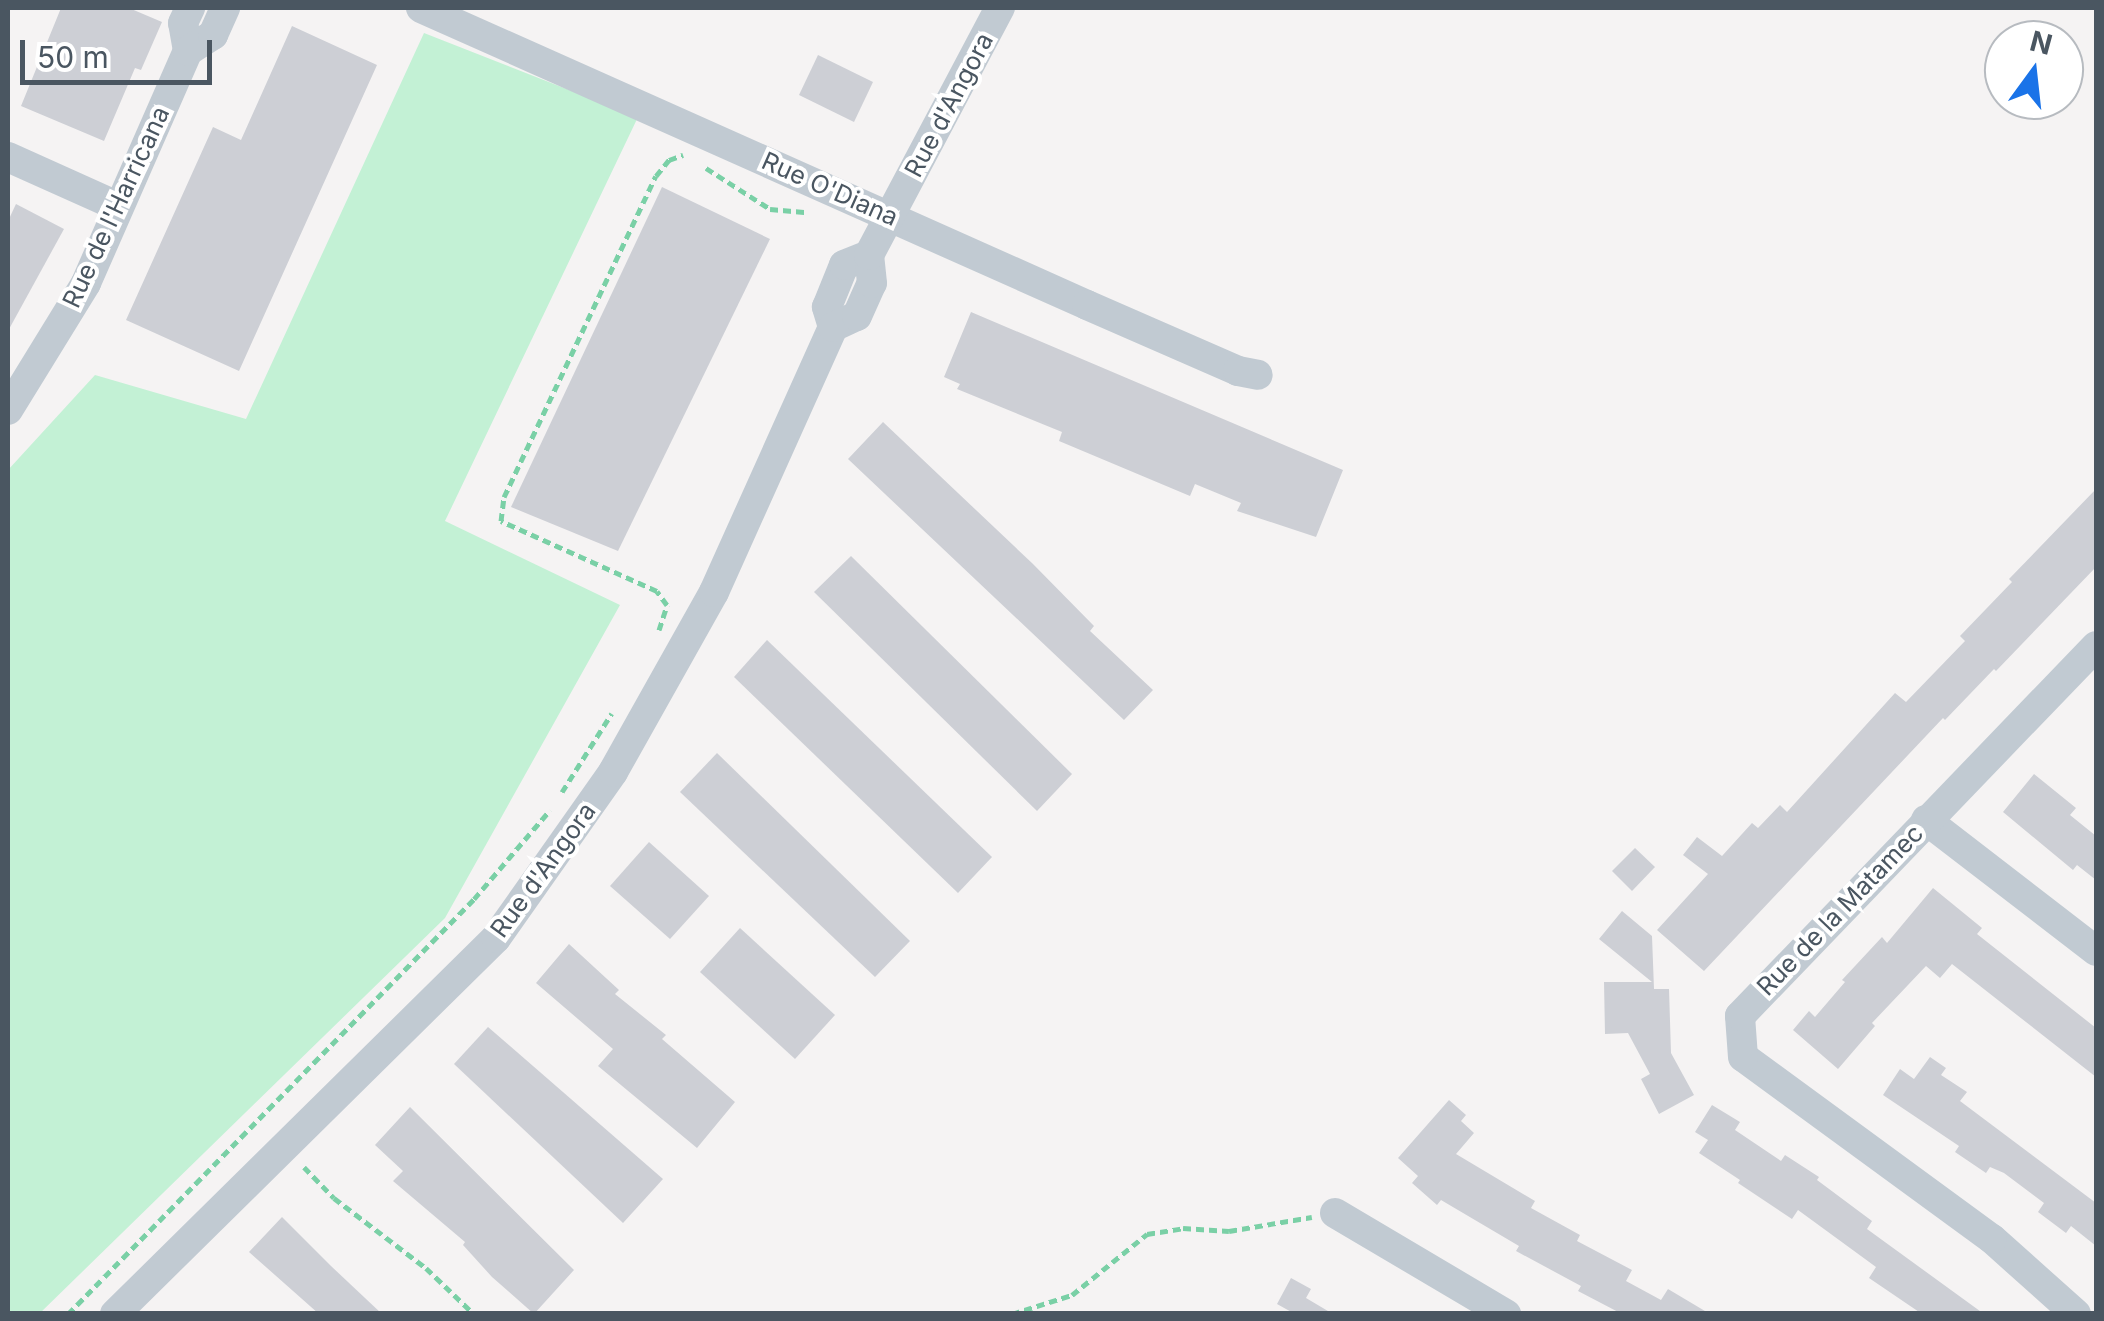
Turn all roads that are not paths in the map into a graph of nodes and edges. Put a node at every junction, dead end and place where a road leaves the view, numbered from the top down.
1 (190, 8) edge
2 (225, 8) edge
3 (421, 8) edge
4 (1000, 8) edge
5 (188, 51) junction
6 (8, 157) edge
7 (117, 206) junction
8 (891, 216) junction
9 (1248, 373) dead end
10 (8, 410) edge
11 (2096, 646) edge
12 (1926, 820) junction
13 (2096, 951) edge
14 (1335, 1213) road end
15 (115, 1314) edge
16 (1506, 1314) edge
17 (2076, 1314) edge

1 - 5 street, Rue de l'Harricana
2 - 5 street, Rue de l'Harricana
3 - 8 street, Rue O'Diana
4 - 8 street, Rue d'Angora
5 - 7 street, Rue de l'Harricana
6 - 7 street
7 - 10 street, Rue de l'Harricana
8 - 9 street, Rue O'Diana
8 - 15 street, Rue d'Angora
11 - 12 street, Rue de la Matamec
12 - 13 street
12 - 17 street, Rue de la Matamec
14 - 16 street

